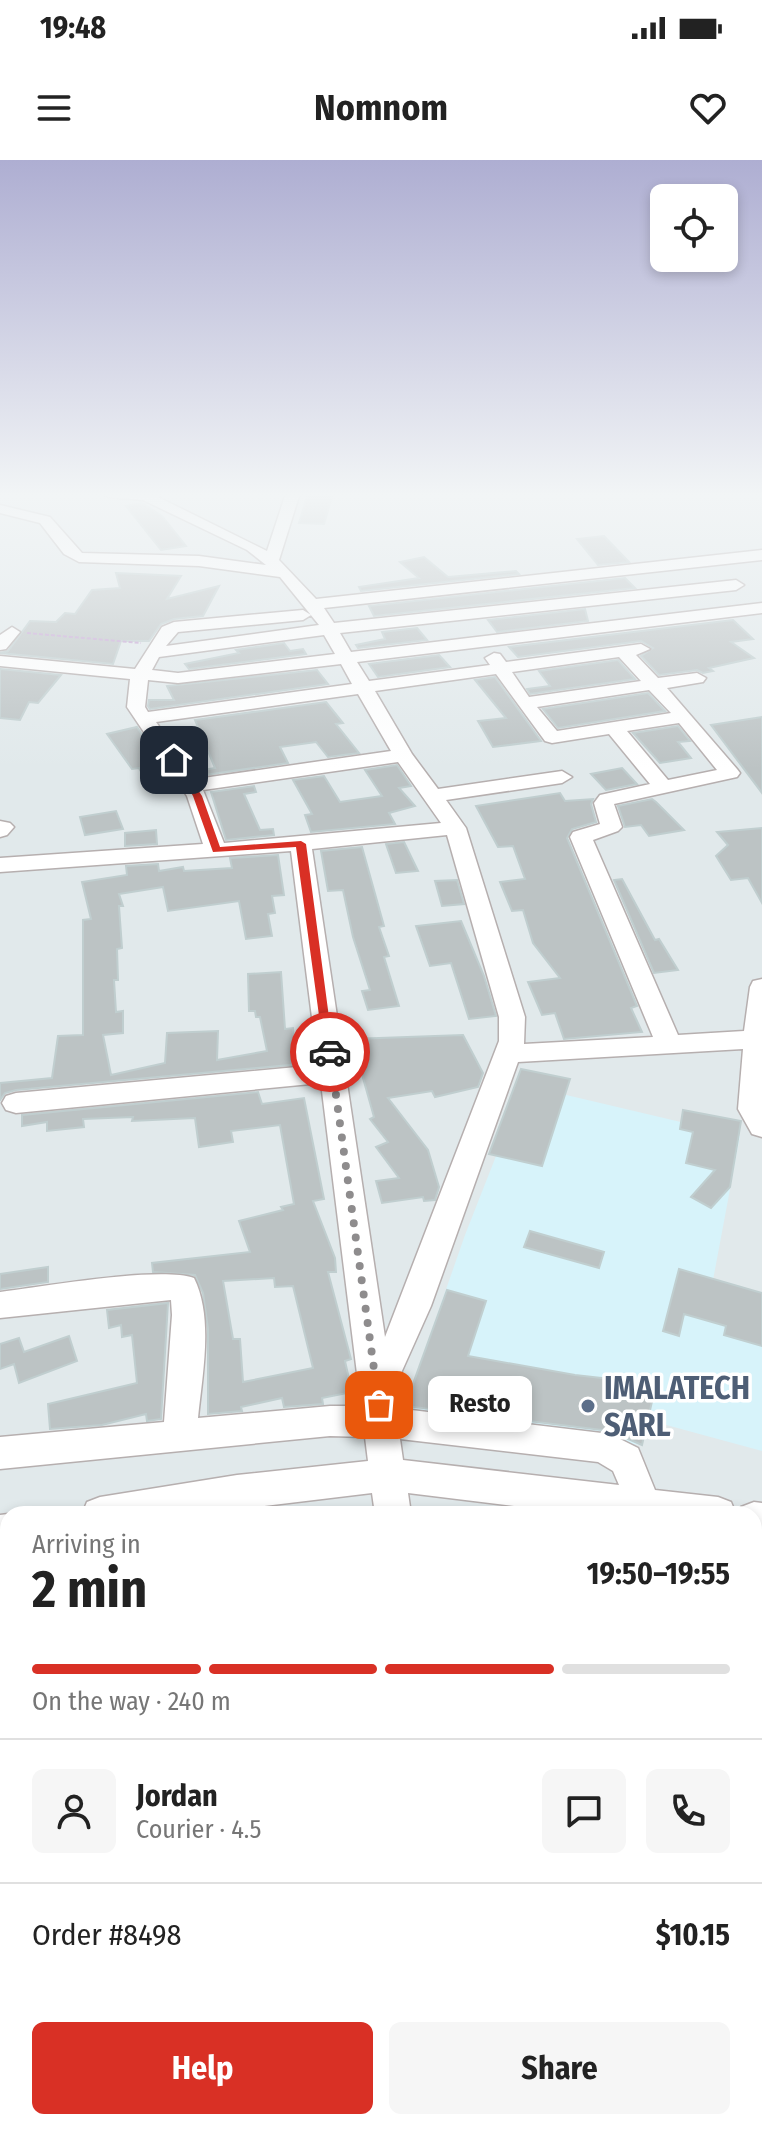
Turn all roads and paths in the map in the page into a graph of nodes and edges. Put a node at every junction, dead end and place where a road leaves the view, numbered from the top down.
1 (295, 585) edge
2 (501, 585) edge
3 (529, 585) edge
4 (736, 585) dead end
5 (432, 593) junction
6 (547, 606) junction
7 (762, 608) edge
8 (316, 609) junction
9 (448, 618) junction
10 (620, 625) junction
11 (329, 629) junction
12 (567, 631) junction
13 (4, 636) edge
14 (483, 642) junction
15 (156, 649) junction
16 (625, 653) junction
17 (348, 658) junction
18 (0, 661) edge
19 (502, 671) junction
20 (141, 675) junction
21 (697, 678) dead end
22 (653, 684) junction
23 (363, 689) junction
24 (524, 703) junction
25 (684, 717) junction
26 (142, 718) junction
27 (615, 729) junction
28 (403, 755) junction
29 (562, 777) dead end
30 (191, 786) junction
31 (664, 788) junction
32 (433, 796) junction
33 (455, 828) junction
34 (301, 844) junction
35 (216, 850) junction
36 (0, 865) edge
37 (762, 987) edge
38 (757, 1039) junction
39 (669, 1044) junction
40 (508, 1054) junction
41 (333, 1073) junction
42 (16, 1103) dead end
43 (762, 1127) edge
44 (0, 1305) edge
45 (379, 1406) junction
46 (180, 1436) junction
47 (0, 1453) edge
48 (390, 1475) junction
49 (642, 1504) junction
50 (148, 1506) edge
51 (392, 1506) edge
52 (657, 1506) edge

1 - 8 street
2 - 5 street
3 - 6 street
4 - 6 street
5 - 8 street
5 - 9 street
6 - 9 street
6 - 12 street
7 - 10 street
8 - 11 street
8 - 15 street
9 - 11 street
10 - 12 street
10 - 16 street
11 - 15 street
11 - 17 street
12 - 14 street
13 - 15 path
14 - 17 street
14 - 19 street
15 - 20 street
16 - 19 street
16 - 22 street
17 - 20 street
17 - 23 street
18 - 20 street
19 - 23 street
19 - 24 street
20 - 26 street
21 - 22 street
22 - 24 street
22 - 25 street
23 - 26 street
23 - 28 street
24 - 27 street
25 - 27 street
25 - 31 street
26 - 30 street
27 - 31 street
28 - 30 street
28 - 32 street
29 - 32 street
30 - 35 street
31 - 39 street
32 - 33 street
33 - 34 street
33 - 40 street
34 - 35 street
34 - 41 street
35 - 36 street
37 - 38 street
38 - 39 street
38 - 43 street
39 - 40 street
40 - 45 street
41 - 42 street
41 - 45 street
44 - 46 street
45 - 46 street
45 - 48 street
45 - 49 street
46 - 47 street
48 - 49 street
48 - 50 street
48 - 51 street
49 - 52 street

